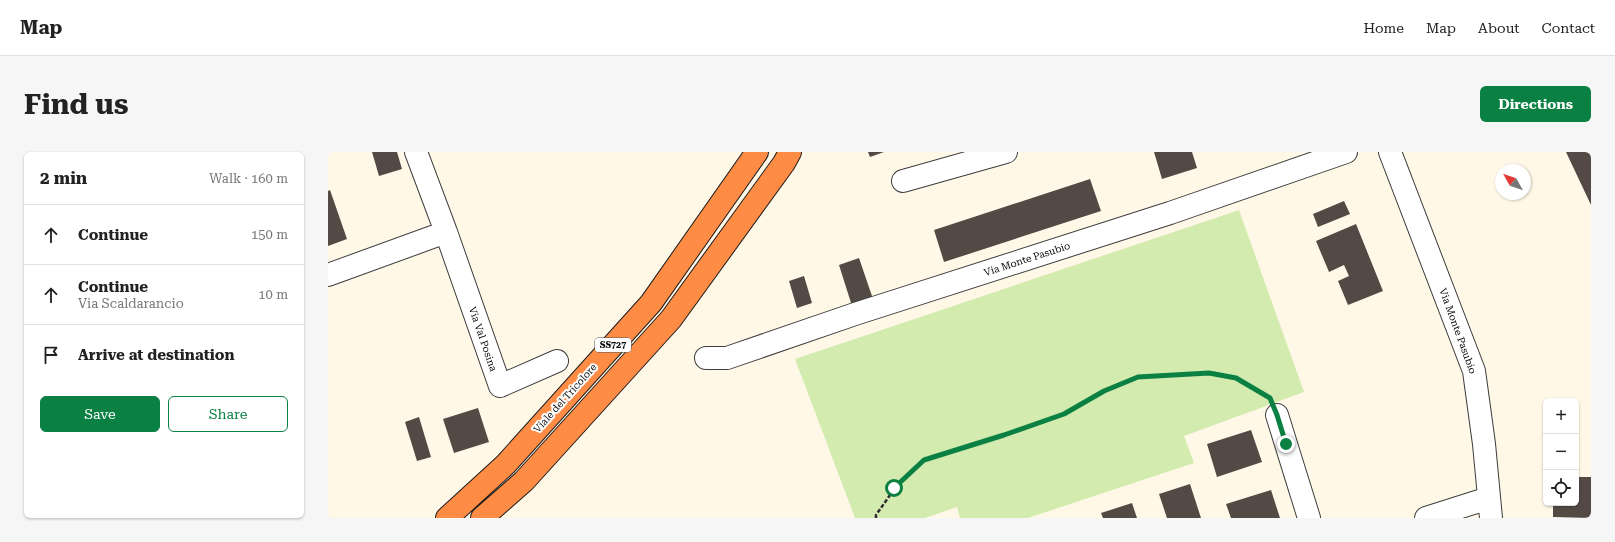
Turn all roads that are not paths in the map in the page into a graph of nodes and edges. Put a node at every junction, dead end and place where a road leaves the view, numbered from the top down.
1 (416, 152) edge
2 (756, 152) edge
3 (790, 152) edge
4 (1006, 152) edge
5 (1346, 152) edge
6 (1390, 152) edge
7 (903, 181) dead end
8 (446, 232) junction
9 (328, 274) edge
10 (706, 358) dead end
11 (558, 361) dead end
12 (1277, 415) road end
13 (1490, 508) edge
14 (447, 518) edge
15 (482, 518) edge
16 (1309, 518) edge
17 (1426, 518) edge

1 - 8 street, Via Val Posina
2 - 14 highway, Viale del Tricolore / SS727
3 - 15 highway, SS727
4 - 7 street
5 - 10 street, Via Monte Pasubio
6 - 13 street, Via Monte Pasubio
8 - 9 street
8 - 11 street, Via Val Posina
12 - 16 street
13 - 17 street

